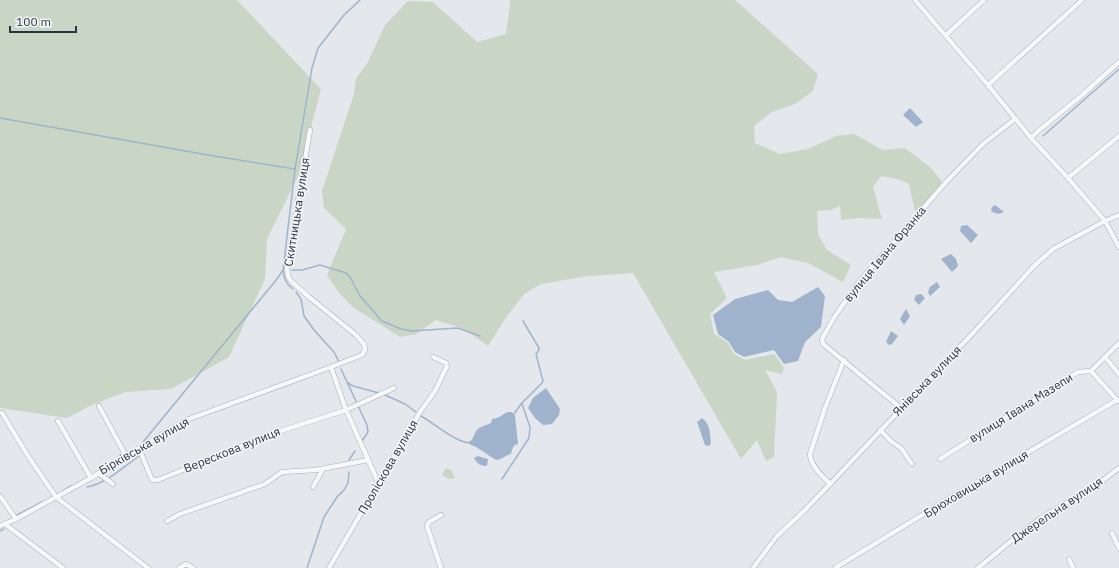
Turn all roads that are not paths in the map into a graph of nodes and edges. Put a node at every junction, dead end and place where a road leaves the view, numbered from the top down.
1 (915, 0) edge
2 (984, 0) edge
3 (1082, 0) edge
4 (946, 35) junction
5 (1119, 62) edge
6 (988, 85) junction
7 (1015, 119) junction
8 (310, 130) dead end
9 (1119, 136) edge
10 (1031, 138) junction
11 (1068, 178) junction
12 (1119, 215) edge
13 (1104, 221) junction
14 (1119, 247) edge
15 (1119, 343) edge
16 (362, 355) joint
17 (433, 357) dead end
18 (1104, 357) junction
19 (844, 360) junction
20 (330, 367) junction
21 (1091, 371) junction
22 (1119, 374) edge
23 (394, 388) dead end
24 (1118, 401) edge
25 (99, 406) dead end
26 (901, 408) junction
27 (346, 410) junction
28 (2, 413) dead end
29 (58, 421) dead end
30 (880, 430) junction
31 (139, 448) junction
32 (126, 456) junction
33 (940, 459) dead end
34 (368, 460) junction
35 (912, 464) dead end
36 (1119, 468) edge
37 (323, 469) junction
38 (98, 474) junction
39 (91, 478) junction
40 (378, 482) junction
41 (113, 484) dead end
42 (830, 484) junction
43 (313, 487) dead end
44 (0, 496) edge
45 (56, 497) junction
46 (442, 515) dead end
47 (16, 519) junction
48 (167, 521) dead end
49 (2, 525) edge
50 (1112, 533) dead end
51 (1119, 548) edge
52 (1069, 559) dead end
53 (63, 568) edge
54 (148, 568) edge
55 (179, 568) edge
56 (193, 568) edge
57 (329, 568) edge
58 (441, 568) edge
59 (753, 568) edge
60 (835, 568) edge
61 (978, 568) edge
62 (1073, 568) edge

1 - 4 street
2 - 4 street
3 - 6 street
4 - 6 street
5 - 10 street
6 - 7 street
7 - 10 street
7 - 19 street, вулиця Івана Франка
8 - 16 street, Скитницька вулиця
9 - 11 street
10 - 11 street
11 - 13 street
12 - 13 street, Янівська вулиця
13 - 14 street
13 - 26 street, Янівська вулиця
15 - 18 street
16 - 20 street, Бірківська вулиця
17 - 40 street, Проліскова вулиця
18 - 21 street
18 - 22 street
19 - 26 street, вулиця Івана Франка
19 - 42 street
20 - 27 street
20 - 31 street, Бірківська вулиця
21 - 24 street
21 - 33 street, вулиця Івана Мазепи
23 - 27 street
24 - 60 street, Брюховицька вулиця
25 - 32 street
26 - 30 street, Янівська вулиця
27 - 31 street, Верескова вулиця
27 - 34 street
28 - 45 street
29 - 39 street
30 - 35 street
30 - 42 street, Янівська вулиця
31 - 32 street, Бірківська вулиця
32 - 38 street, Бірківська вулиця
34 - 37 street
34 - 40 street
36 - 61 street, Джерельна вулиця
37 - 43 street
37 - 48 street
38 - 39 street, Бірківська вулиця
38 - 41 street
39 - 45 street, Бірківська вулиця
40 - 57 street, Проліскова вулиця
42 - 59 street, Янівська вулиця
44 - 47 street
45 - 47 street, Бірківська вулиця
45 - 54 street
46 - 58 street
47 - 49 street, Бірківська вулиця
49 - 53 street
50 - 51 street
52 - 62 street
55 - 56 street

